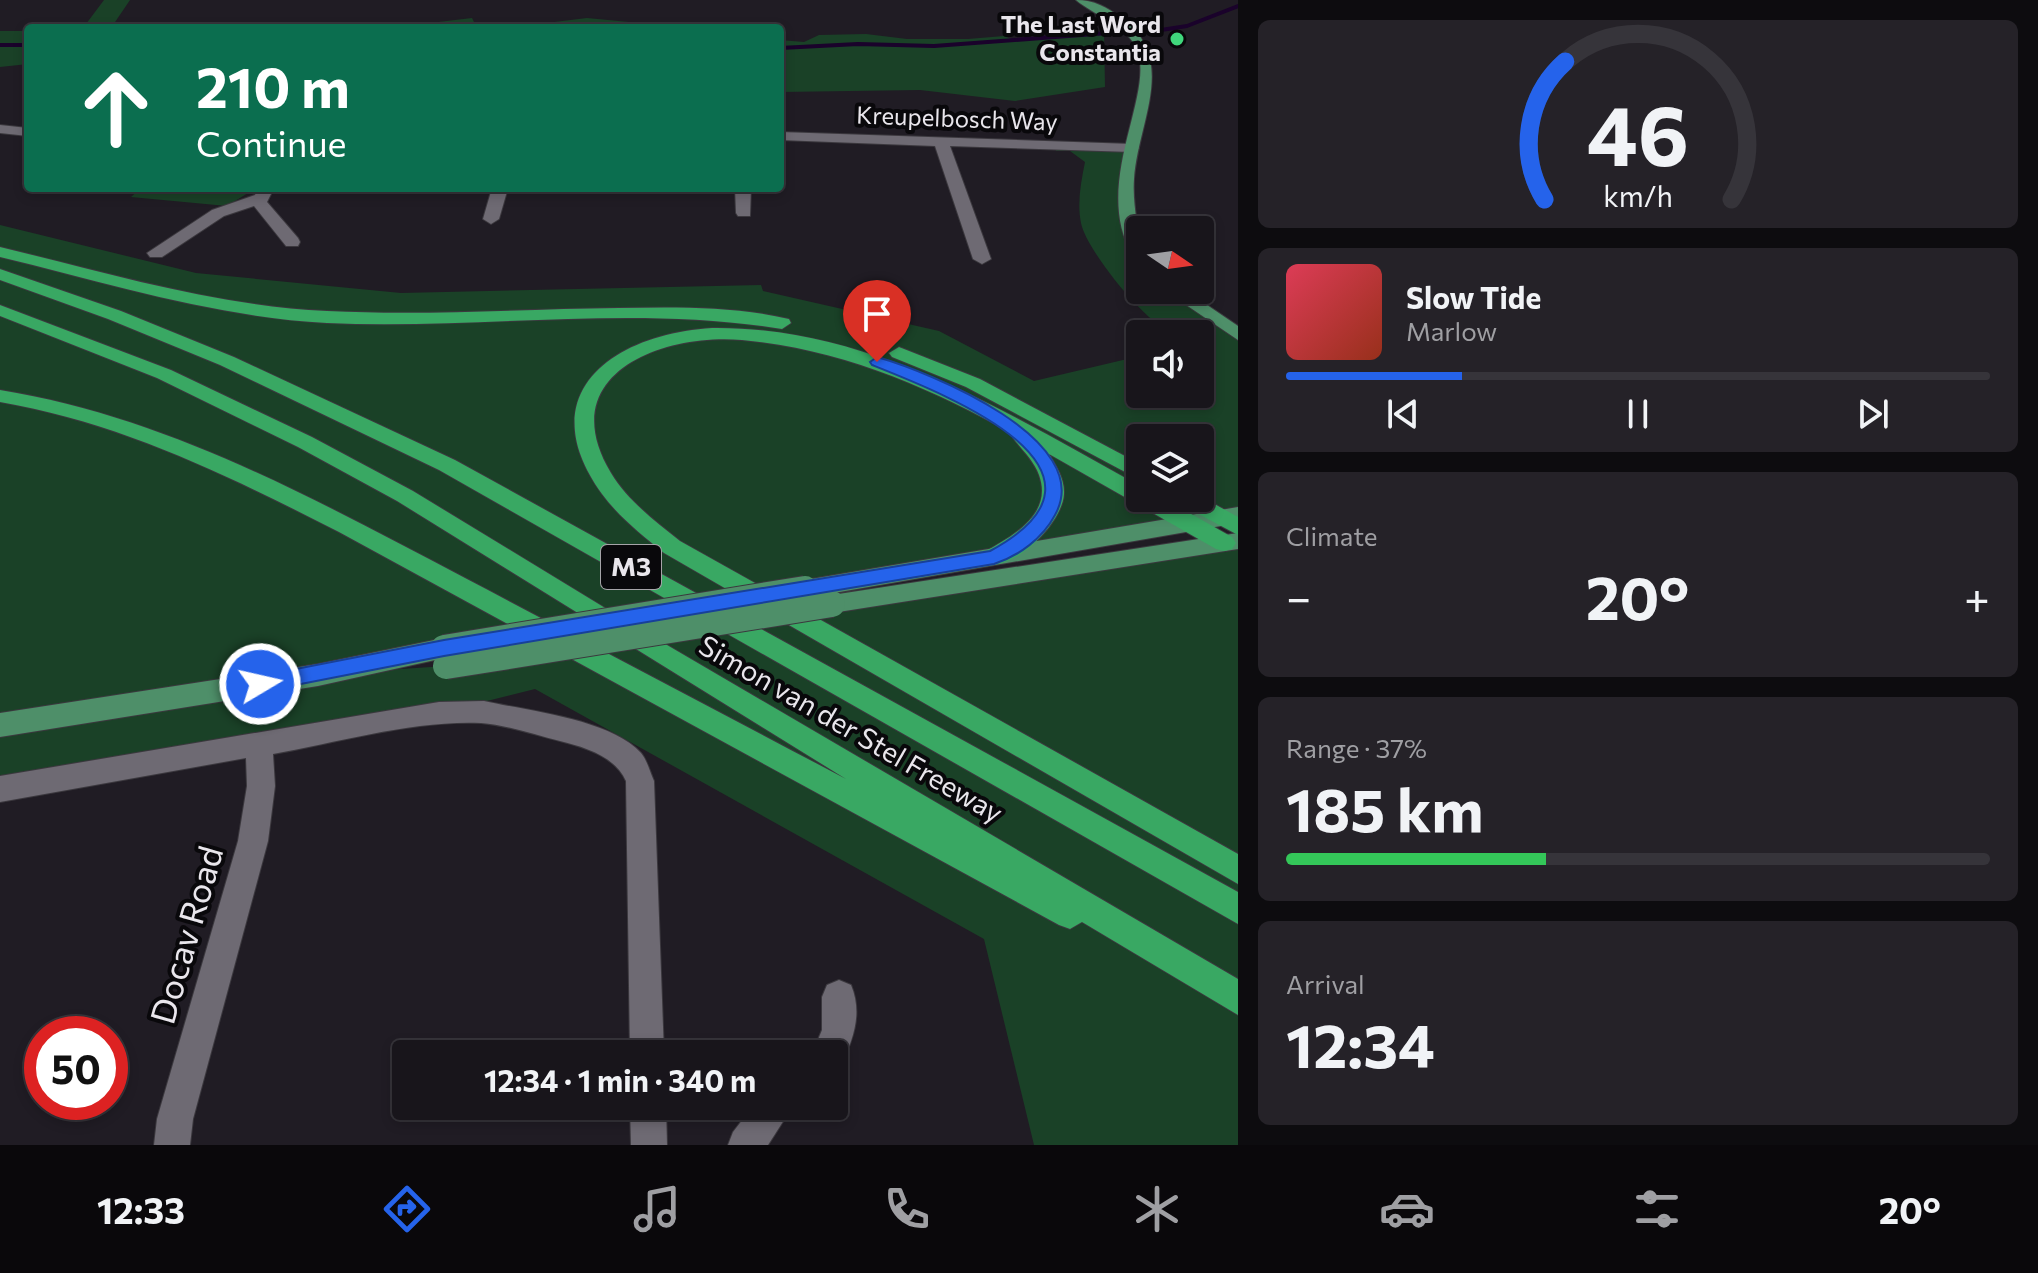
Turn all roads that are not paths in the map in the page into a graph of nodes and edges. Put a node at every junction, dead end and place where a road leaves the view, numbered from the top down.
1 (1082, 0) edge
2 (0, 129) edge
3 (24, 132) edge
4 (784, 136) edge
5 (941, 141) junction
6 (1132, 148) junction
7 (499, 192) edge
8 (743, 192) edge
9 (262, 194) edge
10 (744, 213) dead end
11 (1126, 218) edge
12 (491, 219) dead end
13 (292, 242) dead end
14 (0, 252) edge
15 (156, 253) dead end
16 (982, 259) dead end
17 (0, 274) edge
18 (1194, 304) edge
19 (0, 310) edge
20 (1238, 334) edge
21 (0, 396) edge
22 (1005, 421) junction
23 (1126, 466) edge
24 (1126, 488) edge
25 (1170, 512) edge
26 (1207, 512) edge
27 (1192, 524) junction
28 (1232, 529) edge
29 (994, 557) junction
30 (445, 657) junction
31 (0, 725) edge
32 (259, 744) junction
33 (0, 789) edge
34 (1238, 870) edge
35 (1238, 909) edge
36 (839, 997) dead end
37 (1238, 1001) edge
38 (647, 1040) edge
39 (835, 1040) edge
40 (648, 1120) edge
41 (765, 1120) edge
42 (172, 1145) edge
43 (649, 1145) edge
44 (746, 1145) edge

1 - 6 main road
2 - 3 street
4 - 5 street, Kreupelbosch Way
5 - 6 street, Kreupelbosch Way
5 - 16 street
6 - 11 main road
7 - 12 street
8 - 10 street
9 - 13 street
9 - 15 street
14 - 23 highway
17 - 35 highway, Simon van der Stel Freeway / M3
18 - 20 main road
19 - 37 highway, Simon van der Stel Freeway / M3
21 - 37 highway
22 - 24 highway
22 - 29 highway
22 - 34 highway
25 - 27 highway
26 - 28 highway
27 - 28 highway
27 - 29 main road
28 - 30 main road, bridge
29 - 30 main road, bridge
30 - 31 main road
32 - 33 street
32 - 38 street
32 - 42 street, Docav Road
36 - 39 street
40 - 43 street
41 - 44 street

